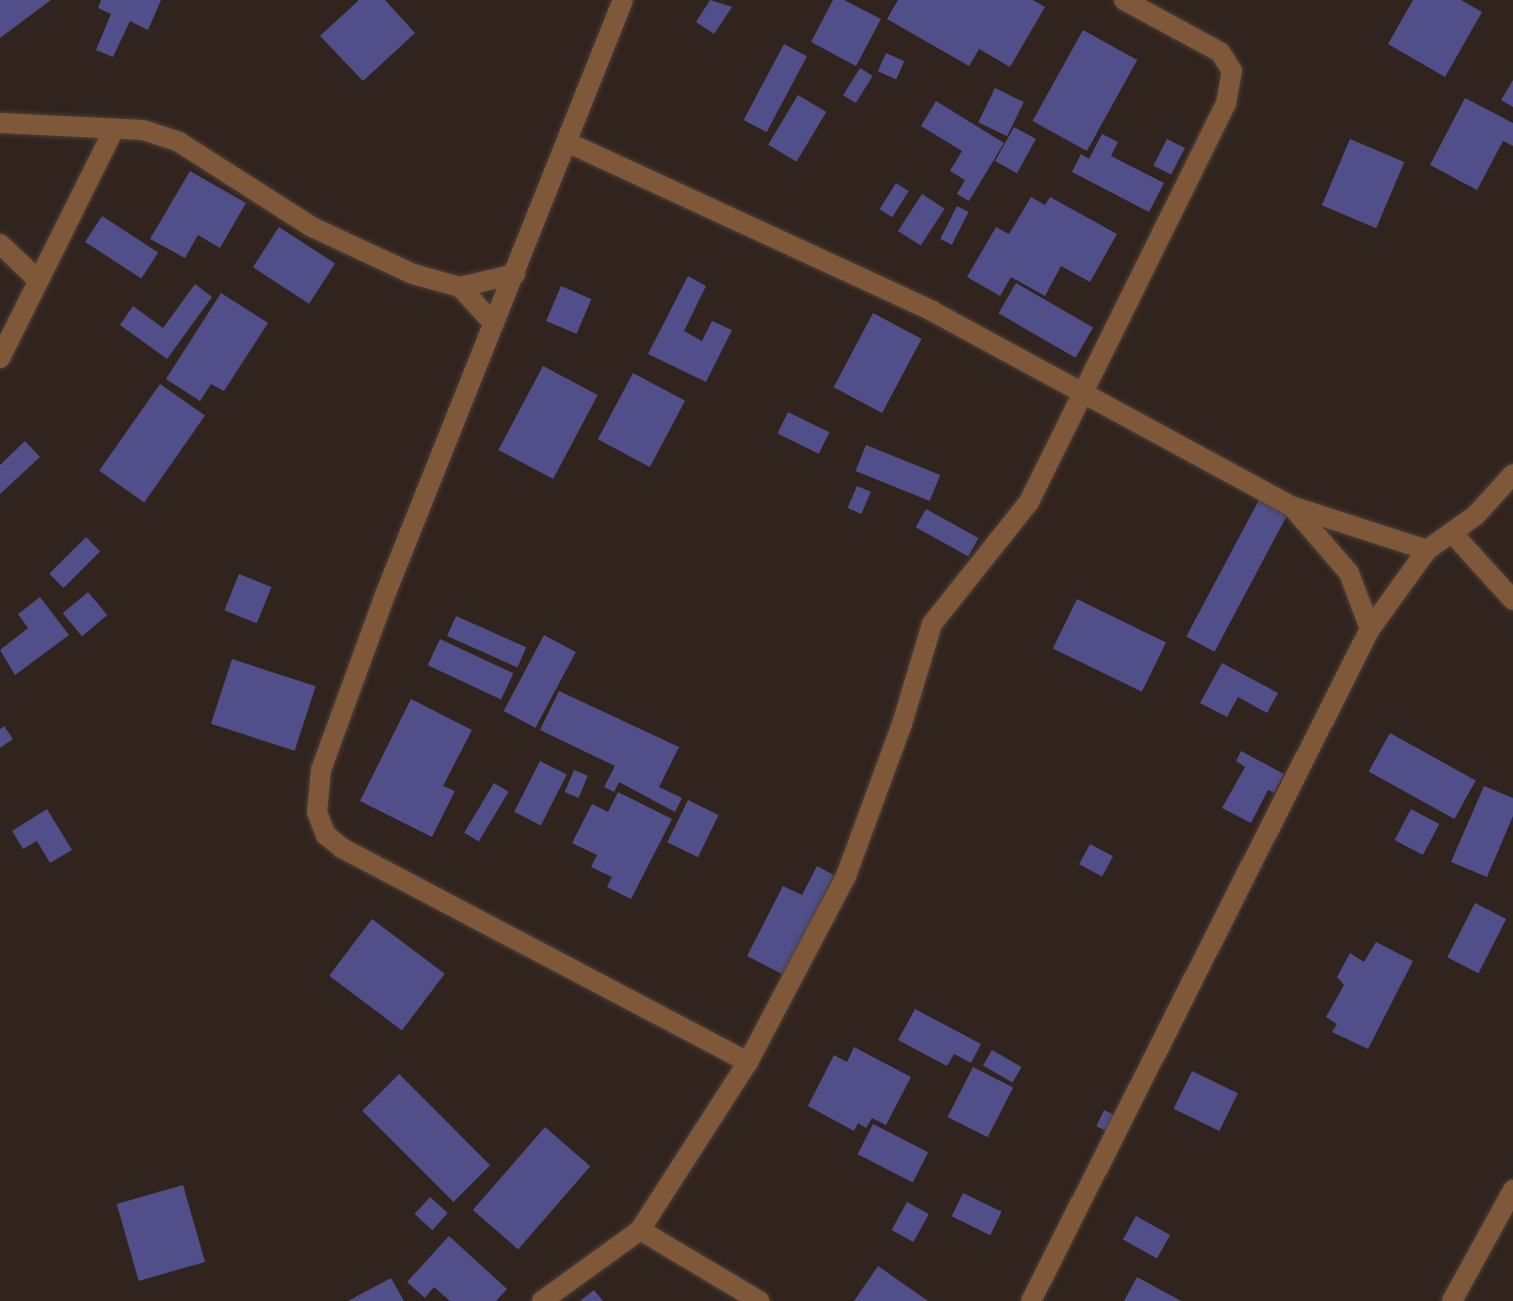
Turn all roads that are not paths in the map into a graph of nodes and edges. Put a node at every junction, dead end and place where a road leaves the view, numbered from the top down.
1 (623, 0) edge
2 (1124, 0) edge
3 (0, 123) edge
4 (114, 129) junction
5 (567, 142) junction
6 (0, 244) edge
7 (515, 274) junction
8 (37, 279) junction
9 (460, 287) junction
10 (494, 324) junction
11 (0, 358) edge
12 (1081, 397) junction
13 (1513, 474) edge
14 (1291, 506) junction
15 (1453, 534) junction
16 (1427, 550) junction
17 (1513, 600) edge
18 (1370, 629) junction
19 (748, 1062) junction
20 (1513, 1190) edge
21 (640, 1230) junction
22 (542, 1301) edge
23 (759, 1301) edge
24 (1031, 1301) edge
25 (1452, 1301) edge

1 - 5 street
2 - 12 street
3 - 4 street
4 - 8 street
4 - 9 street
5 - 7 street
5 - 12 street
6 - 8 street
7 - 9 street
7 - 10 street
8 - 11 street
9 - 10 street
10 - 19 street
12 - 14 street
12 - 19 street
13 - 15 street
14 - 16 street
14 - 18 street
15 - 16 street
15 - 17 street
16 - 18 street
18 - 24 street
19 - 21 street
20 - 25 street
21 - 22 street
21 - 23 street

